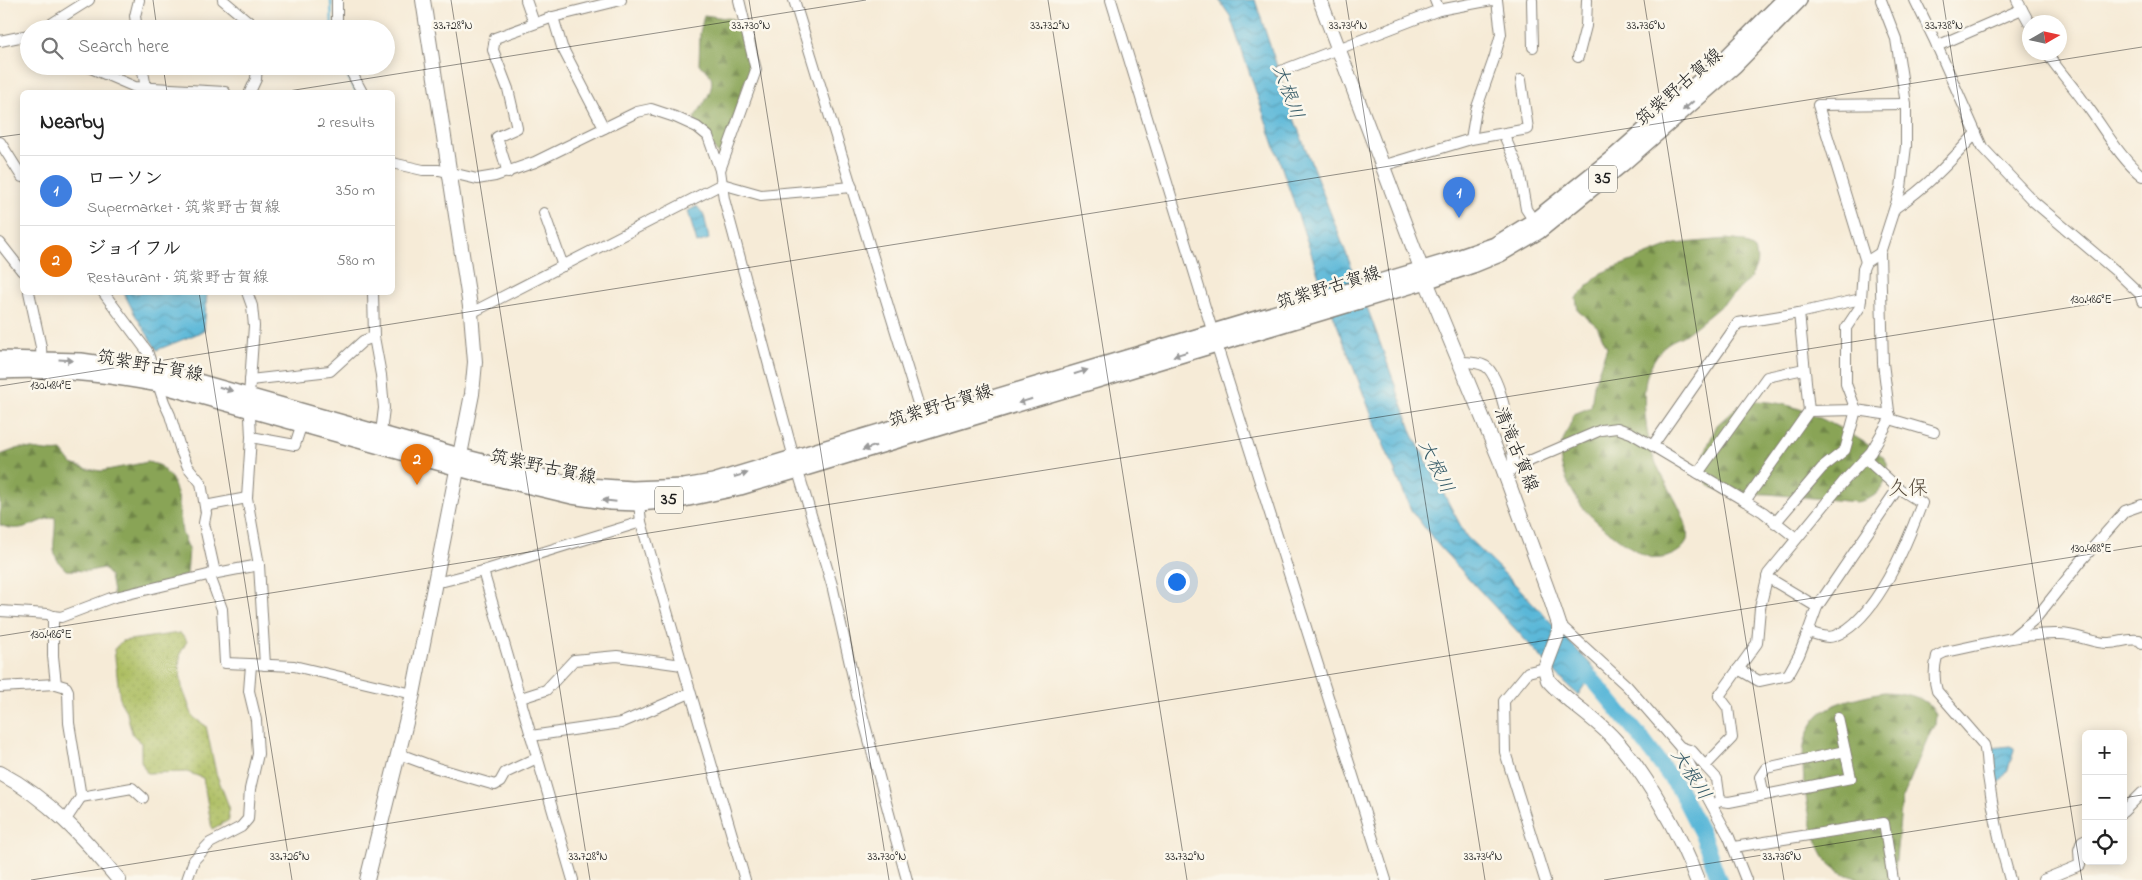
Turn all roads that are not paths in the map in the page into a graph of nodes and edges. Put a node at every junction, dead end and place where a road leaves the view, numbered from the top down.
1 (90, 0) edge
2 (139, 0) edge
3 (222, 0) edge
4 (337, 0) edge
5 (423, 0) edge
6 (526, 0) edge
7 (621, 0) edge
8 (740, 0) edge
9 (794, 0) edge
10 (1111, 0) edge
11 (1320, 0) edge
12 (1435, 0) edge
13 (1492, 0) edge
14 (1497, 0) edge
15 (1532, 0) edge
16 (1588, 0) edge
17 (1784, 0) edge
18 (1799, 0) edge
19 (1881, 0) edge
20 (1914, 0) edge
21 (594, 3) edge
22 (2019, 5) edge
23 (1439, 10) junction
24 (553, 17) junction
25 (58, 20) edge
26 (136, 20) edge
27 (247, 20) edge
28 (337, 20) edge
29 (534, 23) junction
30 (20, 37) edge
31 (0, 41) edge
32 (1937, 46) junction
33 (1533, 47) dead end
34 (1338, 49) junction
35 (1578, 57) dead end
36 (2051, 60) edge
37 (1281, 71) dead end
38 (107, 75) edge
39 (144, 75) edge
40 (256, 75) edge
41 (353, 75) edge
42 (1521, 80) dead end
43 (146, 88) junction
44 (186, 90) edge
45 (251, 90) edge
46 (361, 90) edge
47 (1906, 104) junction
48 (604, 128) junction
49 (1976, 134) junction
50 (1504, 135) junction
51 (1471, 139) junction
52 (0, 142) edge
53 (395, 164) edge
54 (1382, 166) junction
55 (720, 170) junction
56 (450, 173) junction
57 (508, 173) junction
58 (20, 174) edge
59 (2142, 176) edge
60 (722, 184) junction
61 (852, 187) junction
62 (1895, 208) junction
63 (544, 213) dead end
64 (1534, 221) junction
65 (0, 243) edge
66 (1880, 253) junction
67 (1866, 262) junction
68 (563, 266) junction
69 (20, 268) edge
70 (1424, 275) junction
71 (30, 295) edge
72 (105, 295) edge
73 (249, 295) edge
74 (373, 295) edge
75 (1861, 299) junction
76 (2142, 301) edge
77 (471, 313) junction
78 (1798, 313) junction
79 (374, 337) junction
80 (1214, 338) junction
81 (0, 359) edge
82 (1459, 362) junction
83 (42, 365) junction
84 (1804, 369) junction
85 (0, 371) edge
86 (156, 377) junction
87 (250, 380) junction
88 (250, 402) junction
89 (1856, 410) junction
90 (1809, 411) junction
91 (1890, 417) junction
92 (302, 423) junction
93 (925, 425) junction
94 (1934, 432) dead end
95 (381, 434) junction
96 (251, 437) junction
97 (1653, 445) junction
98 (1865, 458) junction
99 (458, 462) junction
100 (796, 464) junction
101 (1509, 472) junction
102 (1698, 473) junction
103 (1898, 488) junction
104 (248, 498) junction
105 (1745, 501) junction
106 (639, 503) junction
107 (2142, 505) edge
108 (205, 506) junction
109 (641, 522) junction
110 (1775, 523) junction
111 (1796, 538) junction
112 (259, 565) junction
113 (483, 571) junction
114 (212, 574) junction
115 (1768, 577) junction
116 (434, 581) junction
117 (1816, 607) junction
118 (0, 611) edge
119 (53, 616) junction
120 (1559, 627) junction
121 (1808, 632) junction
122 (2014, 636) junction
123 (2142, 643) edge
124 (251, 665) junction
125 (265, 665) junction
126 (682, 665) junction
127 (1546, 665) junction
128 (1738, 669) junction
129 (56, 684) junction
130 (0, 688) edge
131 (690, 693) junction
132 (413, 694) junction
133 (521, 698) junction
134 (1838, 718) dead end
135 (531, 736) junction
136 (1680, 747) junction
137 (1845, 751) junction
138 (398, 754) junction
139 (537, 758) junction
140 (1705, 766) junction
141 (0, 773) edge
142 (2142, 793) edge
143 (1764, 795) junction
144 (81, 797) junction
145 (143, 798) dead end
146 (1716, 803) junction
147 (2127, 808) edge
148 (65, 820) junction
149 (2082, 841) edge
150 (1734, 847) junction
151 (118, 880) edge
152 (187, 880) edge
153 (366, 880) edge
154 (573, 880) edge
155 (744, 880) edge
156 (907, 880) edge
157 (1386, 880) edge
158 (1545, 880) edge
159 (1697, 880) edge
160 (1746, 880) edge
161 (1893, 880) edge
162 (2010, 880) edge
163 (2043, 880) edge

1 - 25 street
2 - 26 street
3 - 27 street
4 - 28 street
5 - 56 main road
6 - 29 street
7 - 21 street
8 - 55 street
9 - 61 street
10 - 80 street
11 - 34 main road, 清滝古賀線
12 - 23 street
13 - 23 street
14 - 51 street
15 - 33 street
16 - 35 street
17 - 64 main road, 筑紫野古賀線 / 35
18 -> 70 main road, 筑紫野古賀線 / 35
19 - 47 street
20 - 32 street
21 - 24 street
22 - 32 street
23 - 34 street
24 - 29 street
24 - 48 street
29 - 57 street
30 - 31 street
32 - 49 street
34 - 37 street
34 - 54 main road, 清滝古賀線
36 - 59 street
38 - 43 street
39 - 43 street
40 - 45 street
41 - 46 street
42 - 50 street
43 - 44 street
47 - 62 street
47 - 67 street
48 - 55 street
48 - 57 street
49 - 62 street
49 - 76 street
50 - 51 street
50 - 64 street
51 - 54 street
52 - 58 street
53 - 56 street
54 - 70 main road, 清滝古賀線
55 - 60 street
56 - 57 street
56 - 77 main road
60 - 61 street
60 - 68 street
60 - 100 street
61 - 93 street
62 - 66 street
63 - 68 street
64 - 70 main road, 筑紫野古賀線 / 35
65 - 69 street
66 - 67 street
66 - 91 street
67 - 75 street
68 - 77 street
70 - 80 main road, 筑紫野古賀線 / 35
70 - 82 main road, 清滝古賀線
71 - 83 street
72 - 86 street
73 - 87 street
74 - 79 street
75 - 78 street
75 - 89 street
77 - 99 main road
78 - 84 street
78 - 97 street
79 - 87 street
79 - 95 street
80 - 93 main road, 筑紫野古賀線 / 35
80 - 157 street
81 - 83 main road, 筑紫野古賀線 / 35
82 - 101 main road, 清滝古賀線
82 - 101 street
83 - 85 main road, 筑紫野古賀線 / 35
83 - 86 main road, 筑紫野古賀線 / 35
84 - 90 street
84 - 102 street
86 - 88 main road, 筑紫野古賀線 / 35
86 - 108 street
87 - 88 street
88 - 92 main road, 筑紫野古賀線 / 35
88 - 95 main road, 筑紫野古賀線 / 35
88 - 96 street
89 - 90 street
89 - 91 street
89 - 110 street
90 - 105 street
91 - 94 street
91 - 98 street
92 - 96 street
92 - 99 main road, 筑紫野古賀線 / 35
93 - 100 main road, 筑紫野古賀線 / 35
95 - 99 main road, 筑紫野古賀線 / 35
96 - 104 street
97 - 101 street
97 - 102 street
98 - 103 street
98 - 111 street
99 -> 100 main road, 筑紫野古賀線 / 35
106 -> 99 main road, 筑紫野古賀線 / 35
99 - 116 main road
100 - 106 main road, 筑紫野古賀線 / 35
100 - 156 street
101 - 120 main road, 清滝古賀線
102 - 105 street
103 - 117 street
103 - 121 street
104 - 108 street
104 - 112 street
105 - 110 street
106 - 109 street
107 - 122 street
108 - 114 street
109 - 113 street
109 - 126 street
110 - 111 street
111 - 115 street
112 - 114 street
112 - 125 street
113 - 116 street
113 - 133 street
114 - 119 street
114 - 124 street
115 - 117 street
115 - 128 street
116 - 132 main road
117 - 121 street
118 - 119 street
119 - 129 street
120 - 127 main road
120 - 136 street
121 - 128 street
122 - 123 street
122 - 162 street
124 - 125 street
124 - 152 street
125 - 132 street
126 - 131 street
126 - 133 street
127 - 158 street
127 - 159 main road
128 - 140 street
129 - 130 street
129 - 144 street
131 - 135 street
131 - 155 street
132 - 138 main road
133 - 135 street
134 - 137 street
135 - 139 street
136 - 140 street
136 - 146 street
137 - 143 street
137 - 143 street
138 - 139 street
138 - 153 main road
139 - 154 street
140 - 146 street
141 - 148 main road
142 - 147 street
143 - 146 street
144 - 145 street
144 - 148 street
146 - 150 street
148 - 151 main road
149 - 163 street
150 - 160 street
150 - 161 street

